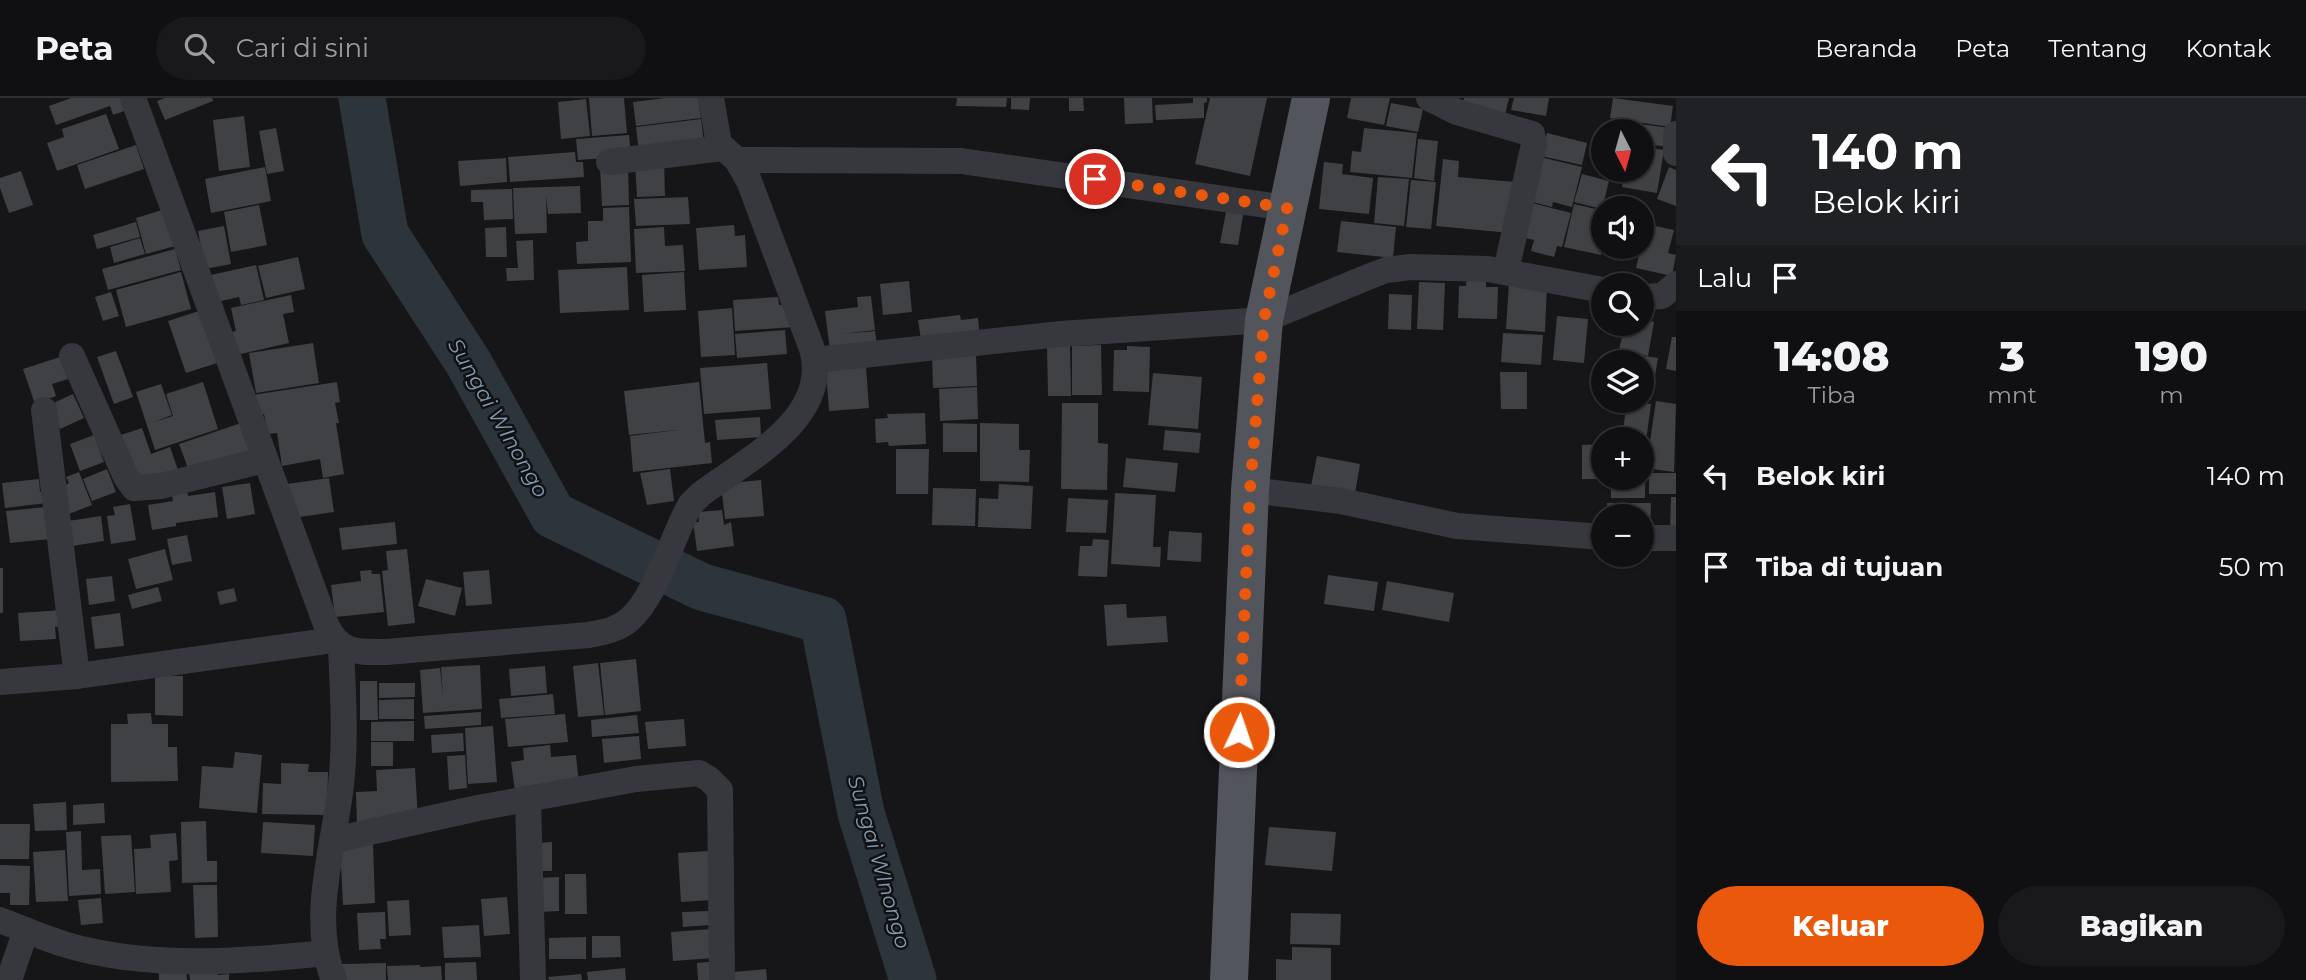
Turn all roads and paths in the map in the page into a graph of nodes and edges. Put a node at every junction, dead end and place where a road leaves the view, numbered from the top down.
1 (133, 98) edge
2 (711, 98) edge
3 (1311, 98) edge
4 (1429, 98) edge
5 (1676, 134) edge
6 (1676, 153) edge
7 (729, 154) junction
8 (609, 162) dead end
9 (1287, 208) junction
10 (1506, 271) junction
11 (1676, 284) edge
12 (1591, 288) edge
13 (1654, 296) edge
14 (1264, 320) junction
15 (72, 356) dead end
16 (815, 360) junction
17 (44, 410) dead end
18 (264, 460) junction
19 (1250, 490) junction
20 (1591, 536) edge
21 (1654, 538) edge
22 (1676, 538) edge
23 (337, 643) junction
24 (77, 676) junction
25 (0, 682) edge
26 (528, 801) junction
27 (334, 840) junction
28 (0, 920) edge
29 (26, 930) junction
30 (326, 953) junction
31 (9, 980) edge
32 (334, 980) edge
33 (533, 980) edge
34 (722, 980) edge
35 (1229, 980) edge

1 - 18 street
2 - 7 street
3 - 9 main road
4 - 10 street
5 - 6 street
7 - 8 street
7 - 9 street
7 - 16 street
9 - 14 main road
10 - 12 street
10 - 14 street
11 - 13 street
14 - 16 street
14 - 19 main road
15 - 18 street
16 - 23 street
17 - 24 street
18 - 23 street
19 - 20 street
19 - 35 main road
21 - 22 street
23 - 24 street
23 - 27 street
24 - 25 street
26 - 27 street
26 - 33 street
26 - 34 street
27 - 30 street
28 - 29 street
29 - 30 street
29 - 31 street
30 - 32 street

